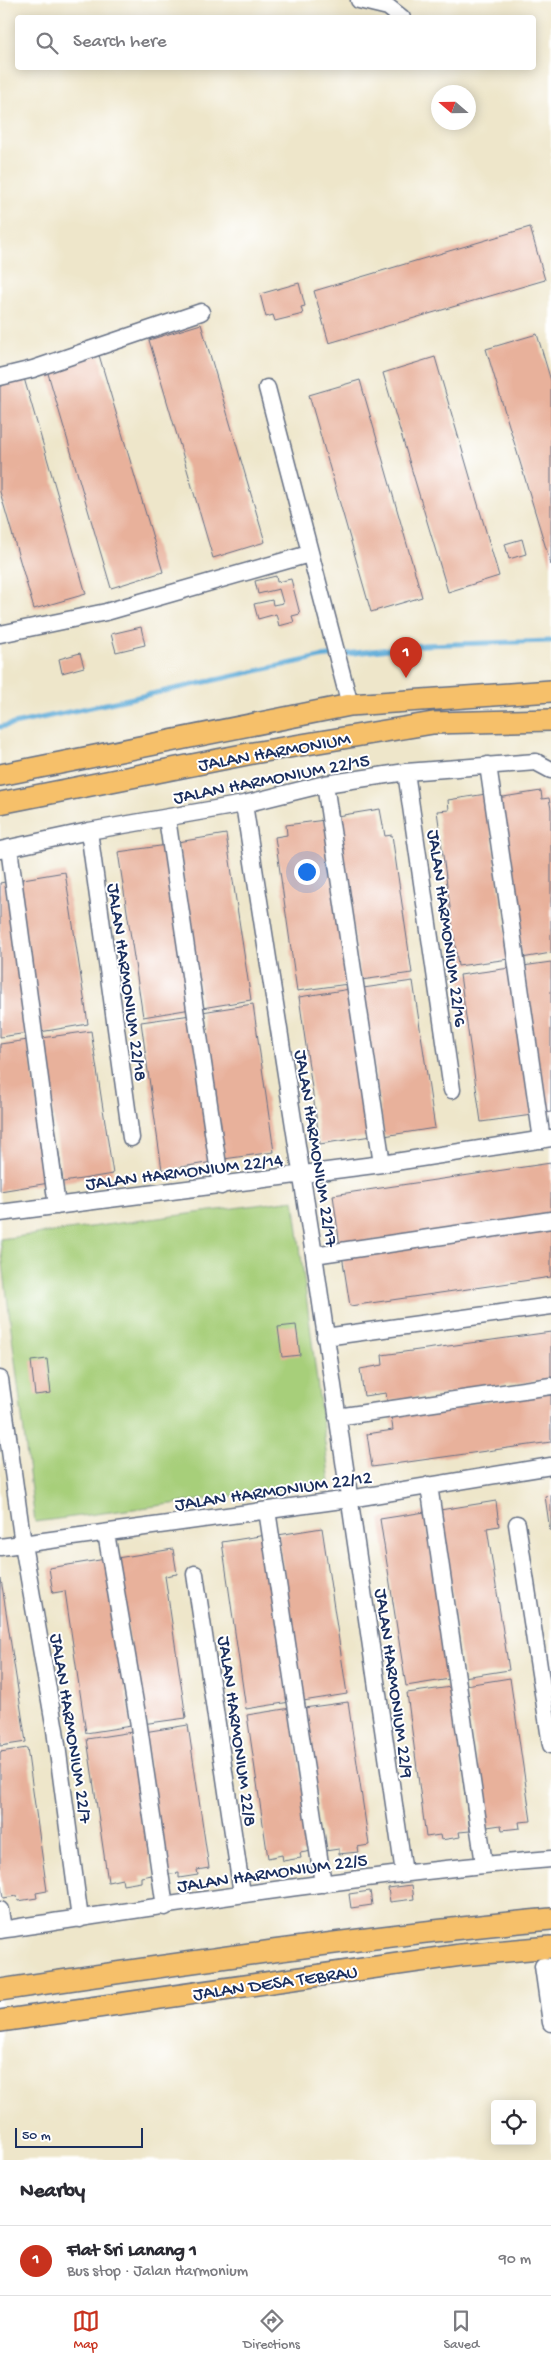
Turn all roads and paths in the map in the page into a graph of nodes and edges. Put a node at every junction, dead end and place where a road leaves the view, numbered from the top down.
1 (359, 0) edge
2 (398, 15) edge
3 (201, 312) dead end
4 (0, 377) edge
5 (267, 388) dead end
6 (309, 554) junction
7 (0, 634) edge
8 (551, 691) edge
9 (350, 705) junction
10 (551, 720) edge
11 (488, 765) junction
12 (551, 770) edge
13 (406, 772) junction
14 (0, 775) edge
15 (325, 784) junction
16 (0, 803) edge
17 (244, 804) junction
18 (167, 818) junction
19 (88, 831) junction
20 (4, 849) edge
21 (452, 1090) dead end
22 (131, 1138) dead end
23 (546, 1139) edge
24 (382, 1164) junction
25 (301, 1175) junction
26 (220, 1186) junction
27 (57, 1206) junction
28 (0, 1213) edge
29 (551, 1220) edge
30 (314, 1255) junction
31 (551, 1306) edge
32 (325, 1337) junction
33 (0, 1384) edge
34 (551, 1386) edge
35 (337, 1417) junction
36 (5, 1466) edge
37 (551, 1466) edge
38 (429, 1485) junction
39 (349, 1499) junction
40 (267, 1510) junction
41 (517, 1524) dead end
42 (106, 1533) junction
43 (23, 1544) junction
44 (0, 1547) edge
45 (195, 1574) dead end
46 (551, 1745) edge
47 (551, 1859) edge
48 (484, 1864) junction
49 (404, 1873) junction
50 (323, 1884) junction
51 (242, 1894) junction
52 (165, 1906) junction
53 (0, 1910) edge
54 (80, 1919) junction
55 (551, 1919) edge
56 (1, 1929) edge
57 (551, 1947) edge
58 (551, 1967) edge
59 (0, 1990) edge
60 (0, 2021) edge
61 (551, 2023) edge

1 - 2 street
3 - 4 street
5 - 6 street
6 - 7 street
6 - 9 street
8 - 9 main road, JALAN HARMONIUM
9 - 14 main road, JALAN HARMONIUM
10 - 16 main road, JALAN HARMONIUM
11 - 12 street, JALAN HARMONIUM 22/15
11 - 13 street, JALAN HARMONIUM 22/15
11 - 23 street
13 - 15 street, JALAN HARMONIUM 22/15
13 - 21 street, JALAN HARMONIUM 22/16
15 - 17 street, JALAN HARMONIUM 22/15
15 - 24 street
17 - 18 street, JALAN HARMONIUM 22/15
17 - 25 street, JALAN HARMONIUM 22/17
18 - 19 street, JALAN HARMONIUM 22/15
18 - 26 street
19 - 20 street, JALAN HARMONIUM 22/15
19 - 22 street, JALAN HARMONIUM 22/18
20 - 27 street
23 - 24 street, JALAN HARMONIUM 22/14
24 - 25 street, JALAN HARMONIUM 22/14
25 - 26 street, JALAN HARMONIUM 22/14
25 - 30 street, JALAN HARMONIUM 22/17
26 - 27 street, JALAN HARMONIUM 22/14
27 - 28 street, JALAN HARMONIUM 22/14
29 - 30 street
30 - 32 street, JALAN HARMONIUM 22/17
31 - 32 street
32 - 35 street, JALAN HARMONIUM 22/17
33 - 36 street, JALAN HARMONIUM 22/7
34 - 35 street
35 - 39 street, JALAN HARMONIUM 22/17
36 - 43 street, JALAN HARMONIUM 22/7
37 - 38 street, JALAN HARMONIUM 22/12
38 - 39 street, JALAN HARMONIUM 22/12
38 - 48 street
39 - 40 street, JALAN HARMONIUM 22/12
39 - 49 street, JALAN HARMONIUM 22/9
40 - 42 street, JALAN HARMONIUM 22/12
40 - 50 street
41 - 46 street
42 - 43 street, JALAN HARMONIUM 22/12
42 - 52 street
43 - 44 street, JALAN HARMONIUM 22/12
43 - 54 street, JALAN HARMONIUM 22/7
45 - 51 street, JALAN HARMONIUM 22/8
47 - 48 street, JALAN HARMONIUM 22/5
48 - 49 street, JALAN HARMONIUM 22/5
49 - 50 street, JALAN HARMONIUM 22/5
50 - 51 street, JALAN HARMONIUM 22/5
51 - 52 street, JALAN HARMONIUM 22/5
52 - 54 street, JALAN HARMONIUM 22/5
53 - 56 street
54 - 56 street, JALAN HARMONIUM 22/5
55 - 59 main road, JALAN DESA TEBRAU
57 - 60 main road, JALAN DESA TEBRAU
58 - 61 street

